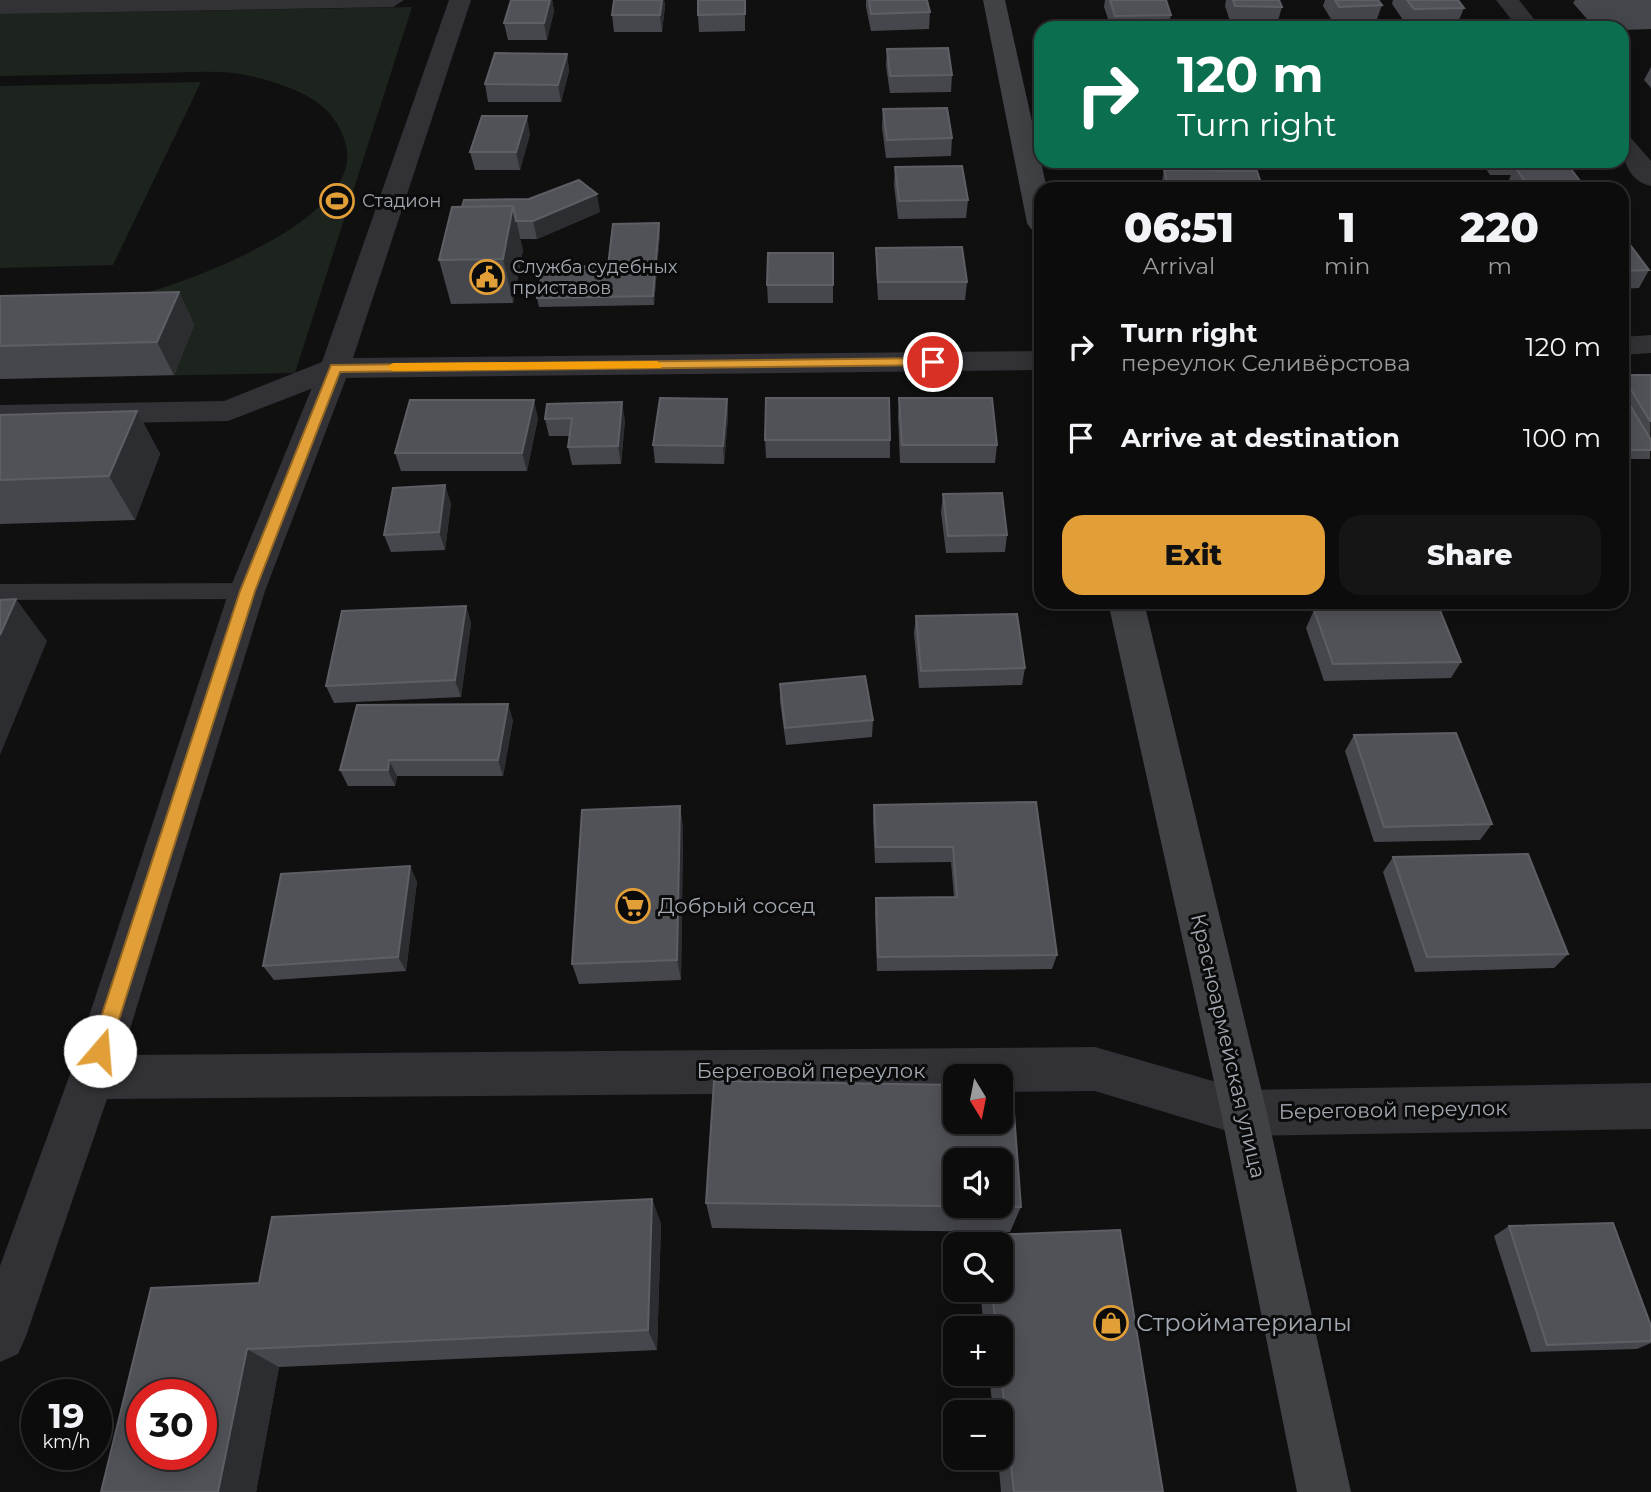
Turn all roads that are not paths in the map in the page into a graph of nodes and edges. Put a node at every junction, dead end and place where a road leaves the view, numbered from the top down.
1 (393, 0) edge
2 (460, 0) edge
3 (994, 0) edge
4 (1507, 0) edge
5 (296, 1) edge
6 (0, 7) edge
7 (1524, 21) edge
8 (1629, 151) edge
9 (1651, 178) edge
10 (1034, 190) edge
11 (1651, 344) edge
12 (1629, 346) edge
13 (1034, 361) edge
14 (335, 368) junction
15 (0, 415) edge
16 (247, 591) junction
17 (0, 592) edge
18 (1128, 609) edge
19 (92, 1077) junction
20 (1651, 1106) edge
21 (1244, 1113) junction
22 (0, 1336) edge
23 (1324, 1492) edge

1 - 5 street
2 - 14 street
3 - 10 main road
4 - 7 street
5 - 6 street
8 - 9 street
11 - 12 street
13 - 14 street
14 - 15 street
14 - 16 street
16 - 17 lane
16 - 19 street
18 - 21 main road, Красноармейская улица
19 - 21 street, Береговой переулок
19 - 22 street
20 - 21 street, Береговой переулок
21 - 23 main road, Красноармейская улица

